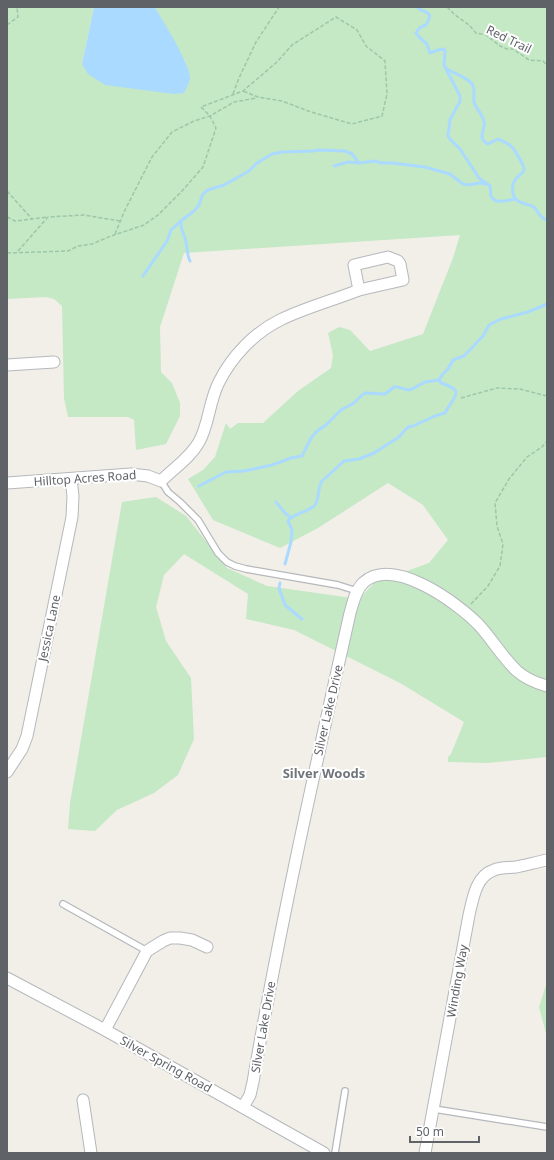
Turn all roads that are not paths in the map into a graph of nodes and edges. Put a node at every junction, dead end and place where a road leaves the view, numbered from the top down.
1 (360, 290) dead end
2 (54, 362) dead end
3 (7, 365) edge
4 (71, 479) junction
5 (161, 481) junction
6 (7, 483) edge
7 (357, 591) junction
8 (547, 686) edge
9 (7, 772) edge
10 (547, 860) edge
11 (63, 904) dead end
12 (207, 947) dead end
13 (147, 951) junction
14 (7, 978) edge
15 (105, 1030) junction
16 (345, 1091) dead end
17 (83, 1100) dead end
18 (243, 1107) junction
19 (434, 1109) junction
20 (547, 1127) edge
21 (91, 1153) edge
22 (324, 1153) edge
23 (335, 1153) edge
24 (425, 1153) edge

1 - 5 street
2 - 3 street
4 - 5 street, Hilltop Acres Road
4 - 6 street, Hilltop Acres Road
4 - 9 street, Jessica Lane
5 - 7 lane
7 - 8 street, Silver Lake Drive
7 - 18 street, Silver Lake Drive
10 - 19 street, Winding Way
11 - 13 lane
12 - 13 street
13 - 15 street
14 - 15 street, Silver Spring Road
15 - 18 street, Silver Spring Road
16 - 23 lane
17 - 21 street
18 - 22 street, Silver Spring Road
19 - 20 lane
19 - 24 street, Winding Way

